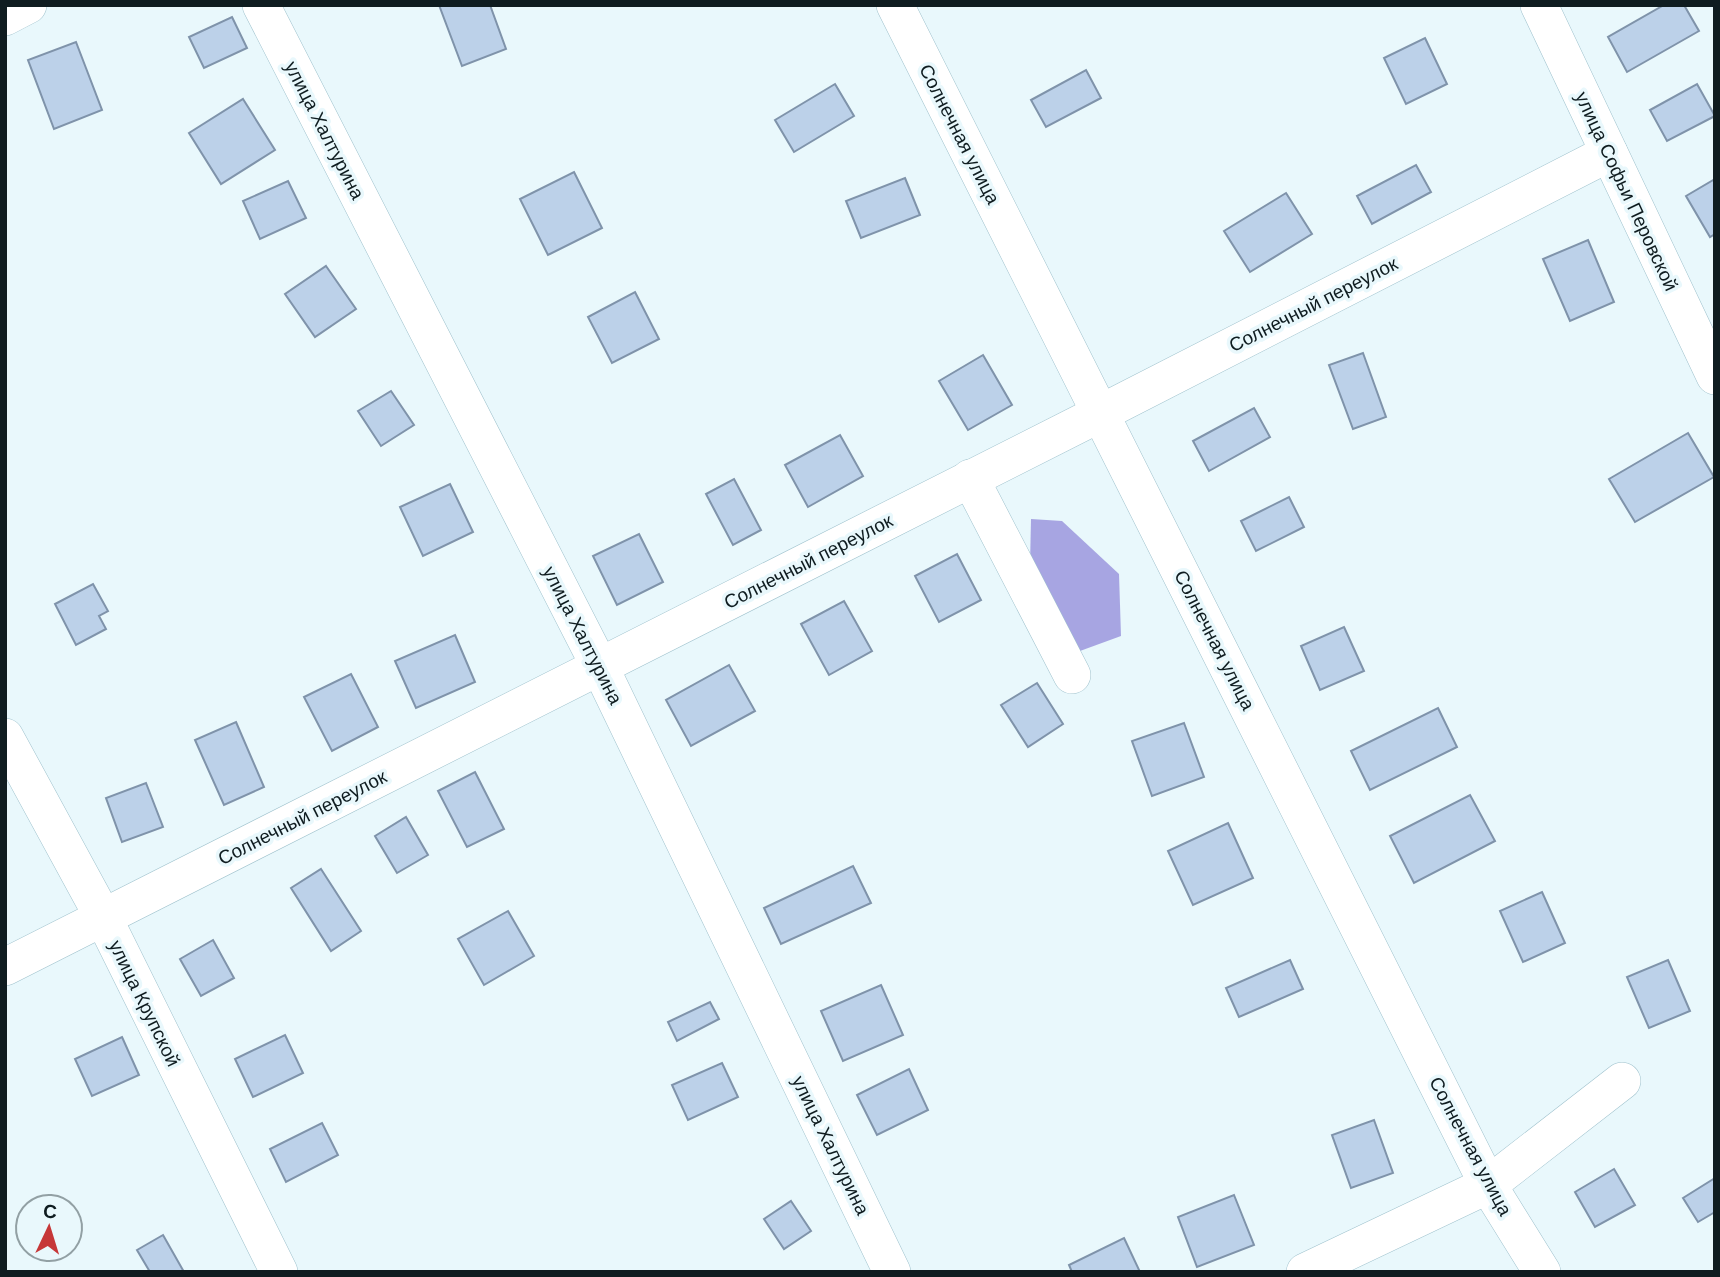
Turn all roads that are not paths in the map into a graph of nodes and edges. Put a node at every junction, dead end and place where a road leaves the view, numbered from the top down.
1 (28, 5) edge
2 (261, 5) edge
3 (895, 5) edge
4 (1539, 5) edge
5 (5, 17) edge
6 (1609, 153) junction
7 (1715, 376) edge
8 (1101, 413) junction
9 (970, 478) junction
10 (600, 667) junction
11 (1072, 675) dead end
12 (5, 737) edge
13 (103, 917) junction
14 (5, 967) edge
15 (1622, 1081) dead end
16 (1488, 1185) junction
17 (279, 1272) edge
18 (892, 1272) edge
19 (1305, 1272) edge
20 (1542, 1272) edge

1 - 5 street
2 - 10 street, улица Халтурина
3 - 8 street, Солнечная улица
4 - 6 street, улица Софьи Перовской
6 - 7 street, улица Софьи Перовской
6 - 8 street, Солнечный переулок
8 - 9 street, Солнечный переулок
8 - 16 street, Солнечная улица
9 - 10 street, Солнечный переулок
9 - 11 street
10 - 13 street, Солнечный переулок
10 - 18 street, улица Халтурина
12 - 13 street, улица Крупской
13 - 14 street, Солнечный переулок
13 - 17 street, улица Крупской
15 - 16 street
16 - 19 street
16 - 20 street, Солнечная улица

